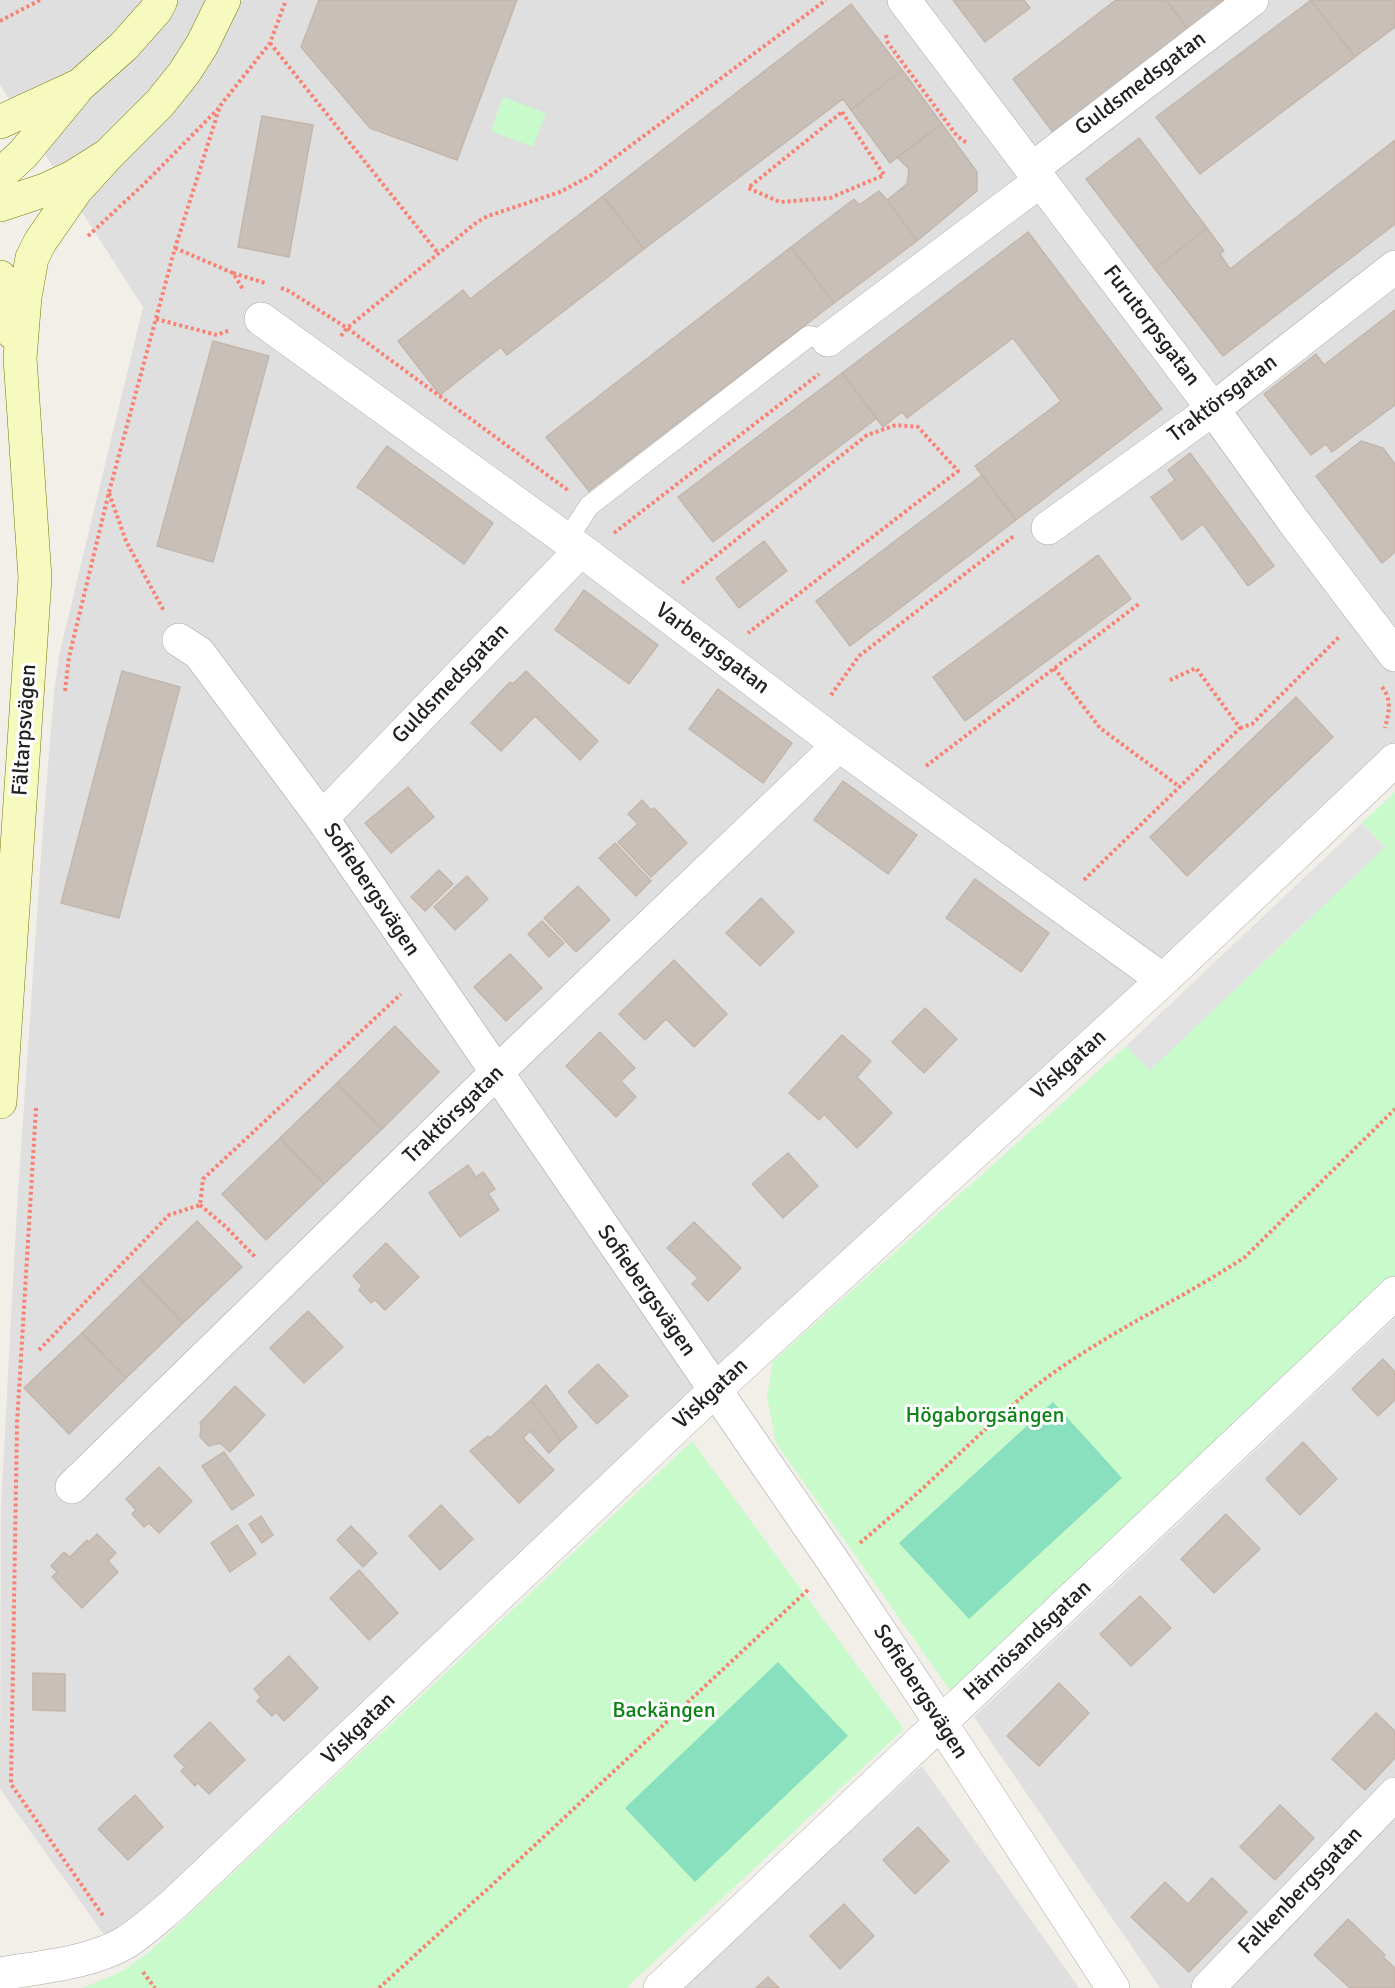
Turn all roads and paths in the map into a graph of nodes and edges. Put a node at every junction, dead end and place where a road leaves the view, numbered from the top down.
1 (40, 0) edge
2 (161, 0) edge
3 (224, 0) edge
4 (286, 0) edge
5 (826, 0) edge
6 (904, 0) edge
7 (1252, 0) edge
8 (0, 21) edge
9 (270, 43) junction
10 (80, 85) junction
11 (220, 106) junction
12 (0, 122) edge
13 (108, 155) junction
14 (1036, 175) junction
15 (0, 176) edge
16 (748, 188) joint
17 (0, 205) edge
18 (85, 240) dead end
19 (175, 248) junction
20 (438, 253) junction
21 (1395, 267) edge
22 (233, 273) junction
23 (0, 277) edge
24 (267, 284) dead end
25 (278, 287) dead end
26 (156, 319) junction
27 (261, 319) junction
28 (347, 328) junction
29 (828, 340) junction
30 (20, 358) junction
31 (319, 362) junction
32 (1213, 408) junction
33 (109, 492) junction
34 (589, 506) junction
35 (1048, 528) joint
36 (585, 543) junction
37 (682, 584) dead end
38 (1140, 603) dead end
39 (748, 633) dead end
40 (179, 640) joint
41 (1348, 642) dead end
42 (1395, 655) edge
43 (1054, 668) junction
44 (1168, 681) dead end
45 (1379, 684) dead end
46 (65, 692) dead end
47 (831, 695) dead end
48 (1240, 729) junction
49 (838, 745) junction
50 (1388, 747) edge
51 (926, 765) dead end
52 (1180, 787) junction
53 (322, 819) junction
54 (1083, 882) dead end
55 (426, 971) junction
56 (1163, 980) junction
57 (496, 1073) junction
58 (37, 1098) dead end
59 (0, 1102) edge
60 (1395, 1109) edge
61 (200, 1205) junction
62 (280, 1284) junction
63 (1395, 1293) edge
64 (39, 1350) dead end
65 (715, 1390) junction
66 (72, 1487) dead end
67 (835, 1564) junction
68 (941, 1723) junction
69 (1395, 1794) edge
70 (123, 1944) junction
71 (0, 1974) edge
72 (155, 1988) edge
73 (379, 1988) edge
74 (660, 1988) edge
75 (1113, 1988) edge
76 (1208, 1988) edge

1 - 8 path
2 - 10 main road
3 - 13 main road
4 - 9 path
5 - 20 path
6 - 14 street, Furutorpsgatan
7 - 14 street, Guldsmedsgatan
9 - 11 path
9 - 20 path
10 - 12 main road
10 - 15 main road
11 - 18 path
11 - 19 path
13 - 17 main road
13 - 30 main road, Fältarpsvägen
14 - 29 street, Guldsmedsgatan
14 - 32 street, Furutorpsgatan
16 - 16 path
19 - 22 path
19 - 26 path
20 - 28 path
21 - 32 street, Traktörsgatan
22 - 24 path
22 - 27 path
23 - 30 main road, Fältarpsvägen
25 - 28 path
26 - 27 path
26 - 33 path
27 - 31 street, Varbergsgatan
28 - 31 path
28 - 34 path
29 - 34 lane
29 - 36 path
30 - 59 main road, Fältarpsvägen
31 - 36 street, Varbergsgatan
32 - 35 street, Traktörsgatan
32 - 42 street, Furutorpsgatan
33 - 40 path
33 - 46 path
34 - 36 lane
35 - 47 path
36 - 49 street, Varbergsgatan
36 - 53 street, Guldsmedsgatan
37 - 39 path
38 - 43 path
40 - 53 street, Sofiebergsvägen
41 - 48 path
43 - 51 path
43 - 52 path
44 - 48 path
45 - 50 path
48 - 52 path
49 - 56 street, Varbergsgatan
49 - 57 street, Traktörsgatan
50 - 56 street, Viskgatan
52 - 54 path
53 - 55 street, Sofiebergsvägen
55 - 57 street, Sofiebergsvägen
55 - 61 path
56 - 65 street, Viskgatan
57 - 62 street, Traktörsgatan
57 - 65 street, Sofiebergsvägen
58 - 70 path
60 - 67 path
61 - 62 path
61 - 64 path
62 - 66 street, Traktörsgatan
63 - 68 street, Härnösandsgatan
65 - 67 street, Sofiebergsvägen
65 - 70 street, Viskgatan
67 - 68 street, Sofiebergsvägen
67 - 73 path
68 - 74 street, Härnösandsgatan
68 - 75 street, Sofiebergsvägen
69 - 76 street, Falkenbergsgatan
70 - 71 street, Viskgatan
70 - 72 path

